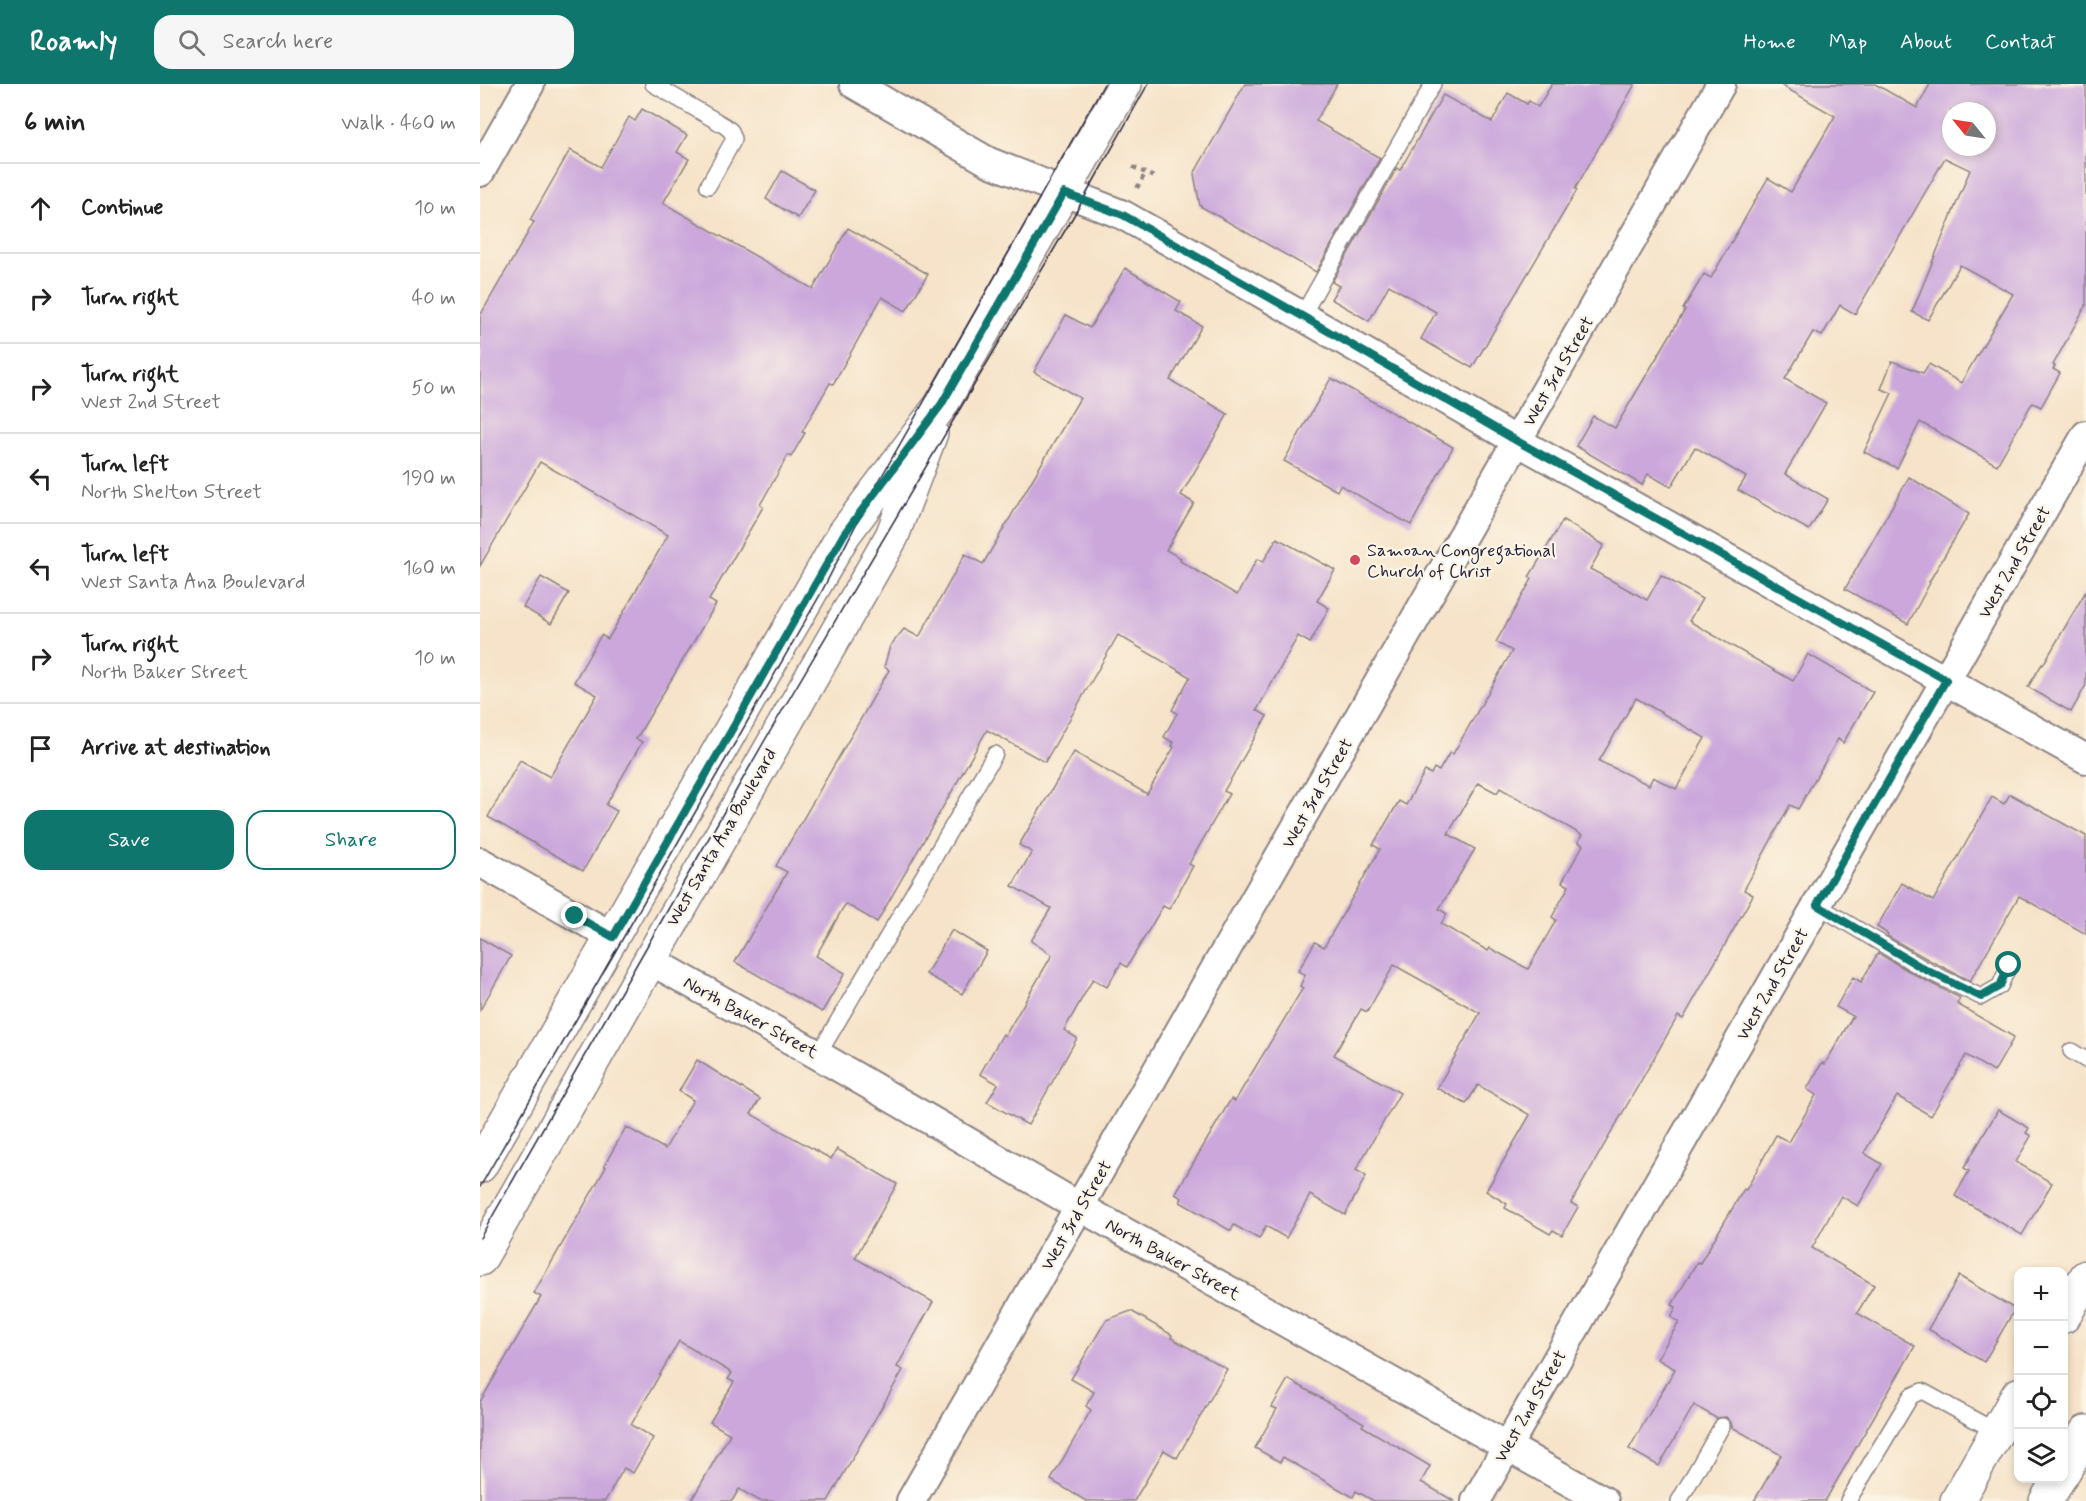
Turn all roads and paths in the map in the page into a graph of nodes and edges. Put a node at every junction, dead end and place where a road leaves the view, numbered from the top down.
1 (530, 84) edge
2 (653, 84) edge
3 (854, 84) edge
4 (1125, 84) edge
5 (1433, 84) edge
6 (1721, 84) edge
7 (1133, 167) dead end
8 (480, 172) edge
9 (1154, 177) dead end
10 (708, 186) dead end
11 (1064, 193) junction
12 (1302, 316) junction
13 (941, 405) junction
14 (2086, 435) edge
15 (1517, 441) junction
16 (1946, 680) junction
17 (995, 754) dead end
18 (2086, 759) edge
19 (480, 862) edge
20 (1817, 905) junction
21 (613, 937) junction
22 (650, 960) junction
23 (2009, 965) dead end
24 (2071, 1051) dead end
25 (818, 1055) junction
26 (2086, 1060) edge
27 (480, 1166) edge
28 (1080, 1207) junction
29 (480, 1259) edge
30 (2086, 1277) edge
31 (2068, 1309) edge
32 (2014, 1403) edge
33 (1722, 1425) dead end
34 (1997, 1432) junction
35 (1508, 1446) junction
36 (2074, 1458) edge
37 (911, 1501) edge
38 (1476, 1501) edge
39 (1604, 1501) edge
40 (1679, 1501) edge
41 (1848, 1501) edge
42 (1957, 1501) edge
43 (2046, 1501) edge

1 - 8 street
2 - 10 lane
3 - 11 street
4 - 11 main road, West Santa Ana Boulevard
5 - 12 lane
6 - 15 street, West 3rd Street
7 - 9 path
11 - 12 street
11 - 13 main road, West Santa Ana Boulevard
12 - 15 street
13 - 21 main road, West Santa Ana Boulevard
13 - 22 main road, West Santa Ana Boulevard
14 - 16 street, West 2nd Street
15 - 16 street
15 - 28 street, West 3rd Street
16 - 18 street
16 - 20 street, West 2nd Street
17 - 25 lane
19 - 21 street
20 - 23 lane
20 - 35 street, West 2nd Street
21 - 27 main road, West Santa Ana Boulevard
22 - 25 street, North Baker Street
22 - 29 main road, West Santa Ana Boulevard
24 - 26 lane
25 - 28 street, North Baker Street
28 - 35 street, North Baker Street
28 - 37 street, West 3rd Street
30 - 31 main road
32 - 34 main road
33 - 40 lane
34 - 41 lane
34 - 42 main road
35 - 38 street, West 2nd Street
35 - 39 street, North Baker Street
36 - 43 main road

